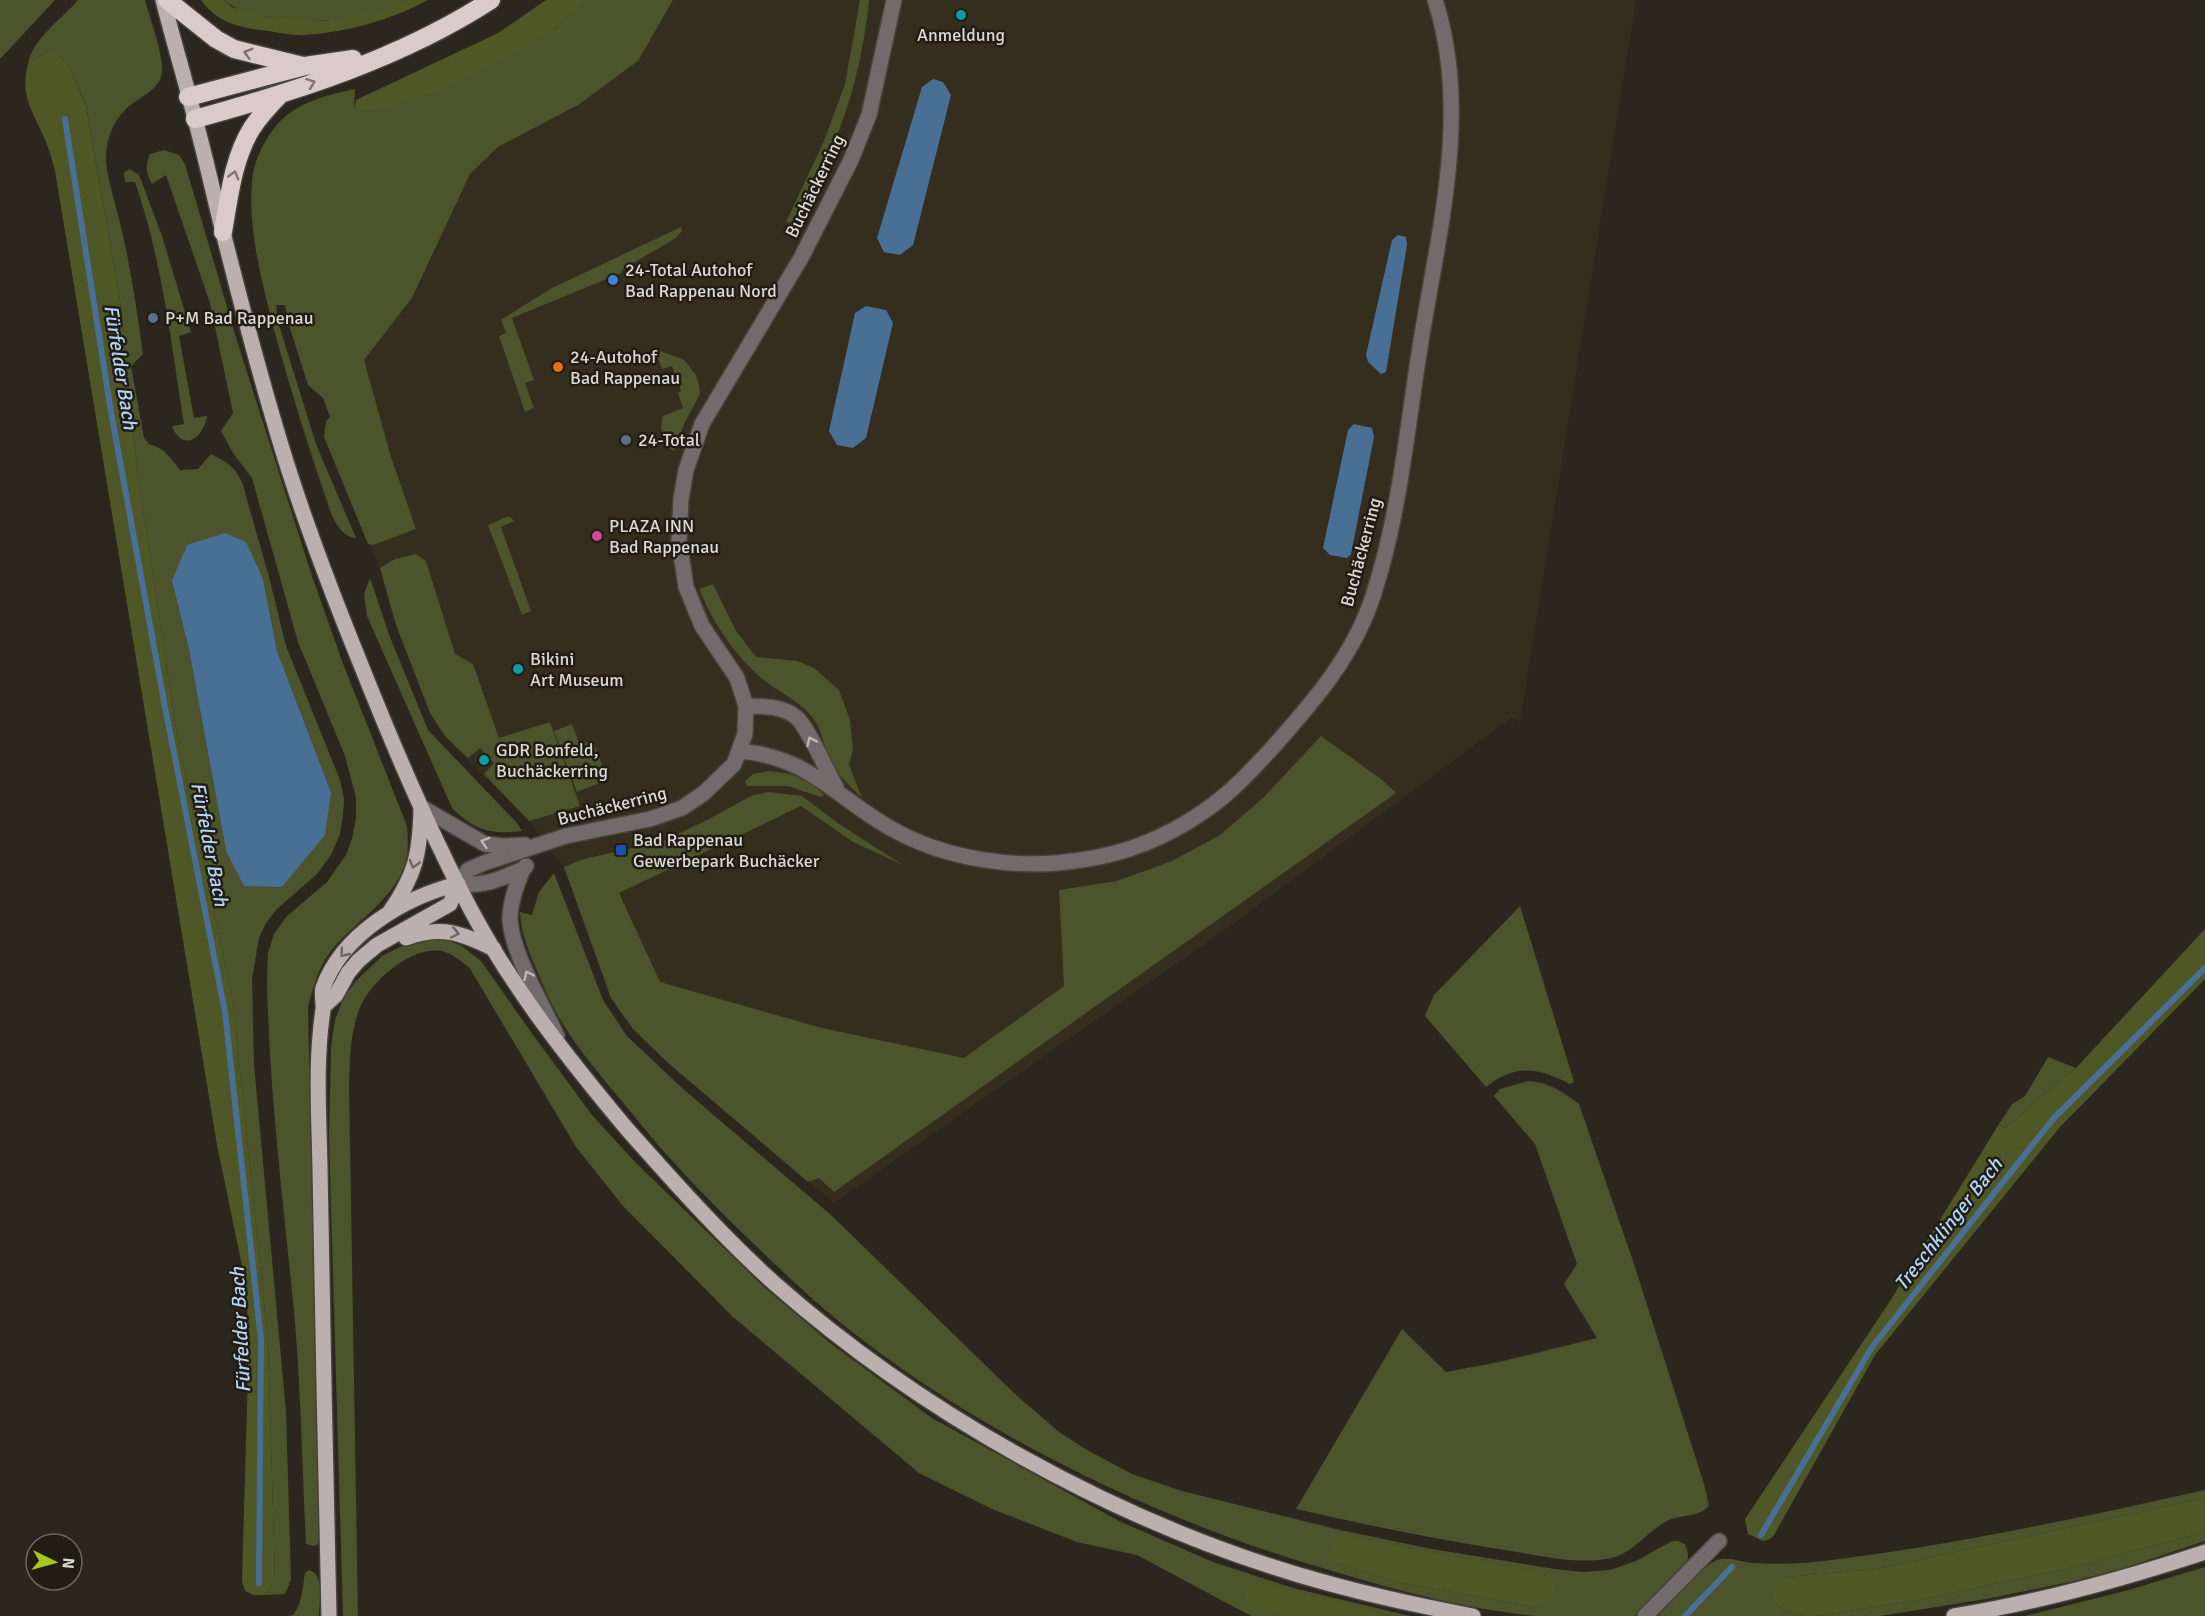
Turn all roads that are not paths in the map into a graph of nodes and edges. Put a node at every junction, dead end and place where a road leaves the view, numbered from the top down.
1 (165, 0) edge
2 (491, 0) edge
3 (894, 0) edge
4 (1435, 0) edge
5 (383, 55) junction
6 (305, 66) junction
7 (279, 96) junction
8 (188, 97) junction
9 (195, 119) junction
10 (223, 232) junction
11 (746, 706) junction
12 (740, 751) junction
13 (839, 792) junction
14 (421, 807) junction
15 (543, 845) junction
16 (523, 869) junction
17 (458, 884) junction
18 (387, 915) junction
19 (494, 949) junction
20 (336, 995) junction
21 (324, 1006) junction
22 (562, 1047) junction
23 (1719, 1541) dead end
24 (2205, 1552) edge
25 (329, 1616) edge
26 (1473, 1616) edge
27 (1645, 1616) edge
28 (1954, 1616) edge

6 -> 1 highway
1 - 8 main road
2 - 5 highway
3 - 11 street, Buchäckerring
4 - 13 street, Buchäckerring
5 - 6 highway
7 -> 5 highway
6 - 8 highway
7 - 9 highway
10 -> 7 highway
8 - 9 main road
9 - 10 main road
10 - 14 main road
11 - 12 street, Buchäckerring
13 -> 11 street, Buchäckerring
12 - 13 street, Buchäckerring
12 - 15 street, Buchäckerring
15 -> 14 street, Buchäckerring
14 - 17 main road
14 -> 18 main road
15 - 16 street, Buchäckerring
15 - 17 street, Buchäckerring
16 - 17 street, Buchäckerring
22 -> 16 street, Buchäckerring
17 - 18 main road
17 - 19 main road
17 - 20 main road
18 -> 21 main road
20 -> 19 main road
19 - 22 main road
20 - 21 main road
21 - 25 main road
22 - 26 main road
23 - 27 street
24 - 28 main road

